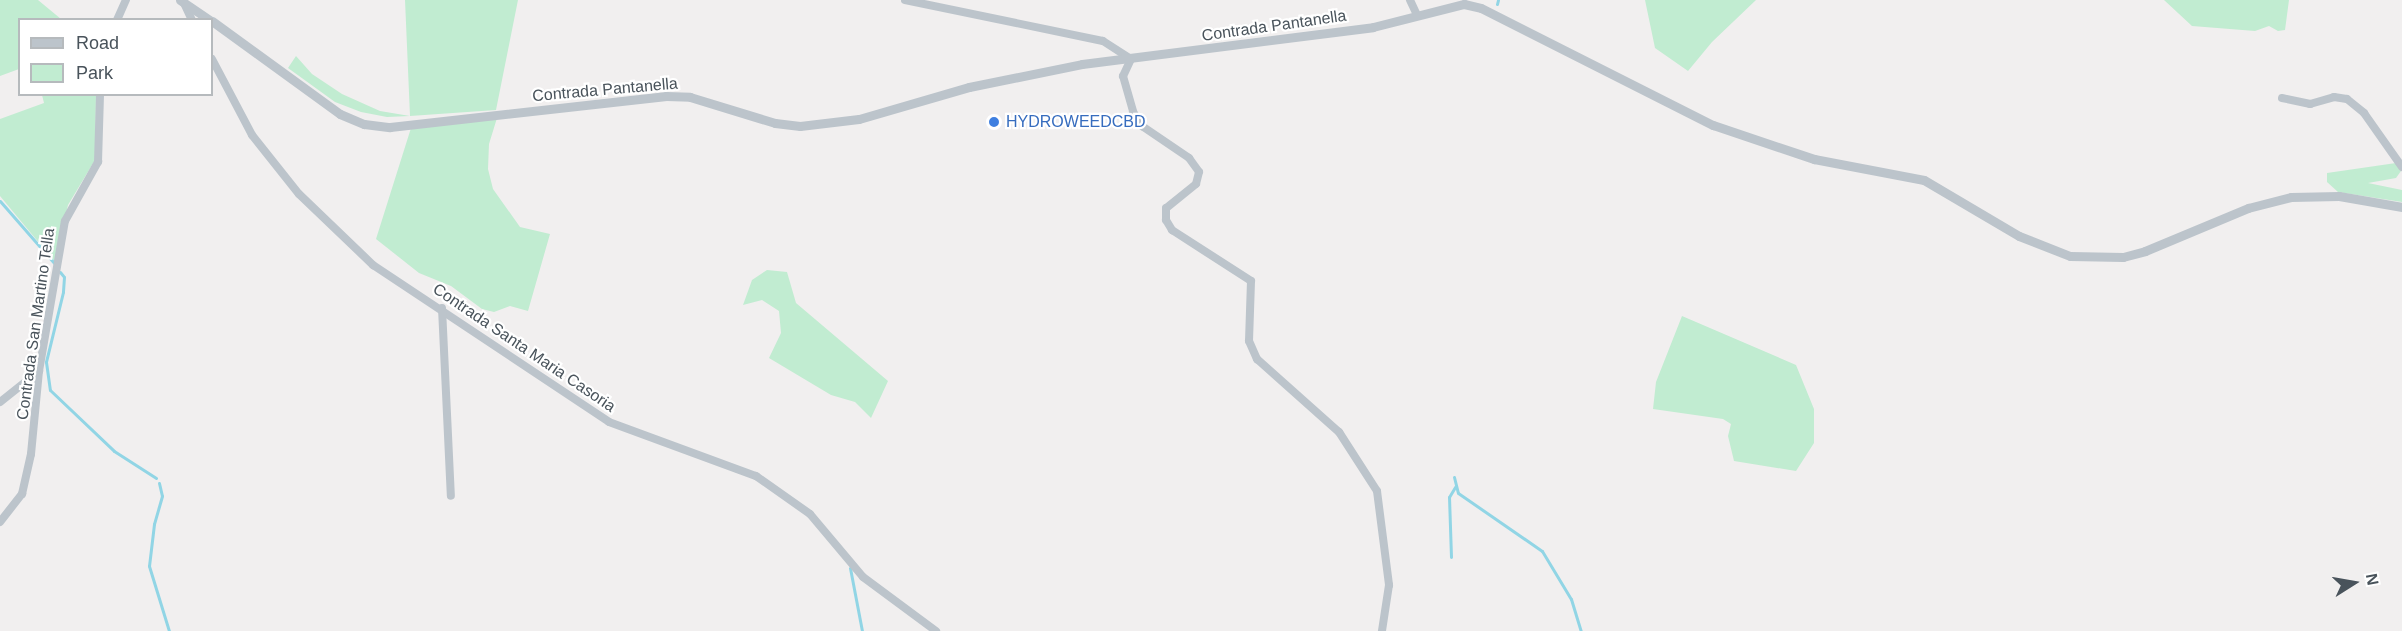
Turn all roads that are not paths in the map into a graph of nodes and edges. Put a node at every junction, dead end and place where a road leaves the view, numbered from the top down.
1 (126, 0) edge
2 (905, 0) edge
3 (1410, 0) edge
4 (182, 2) edge
5 (1417, 15) junction
6 (118, 18) edge
7 (191, 18) edge
8 (208, 18) edge
9 (213, 21) edge
10 (1131, 59) junction
11 (213, 60) edge
12 (100, 96) edge
13 (2282, 98) dead end
14 (2402, 166) edge
15 (2402, 207) edge
16 (442, 308) junction
17 (39, 371) junction
18 (0, 402) edge
19 (451, 496) dead end
20 (0, 522) edge
21 (936, 631) edge
22 (1382, 631) edge

1 - 6 street
2 - 10 street
3 - 5 street
4 - 7 street
4 - 8 street, Contrada Pantanella
5 - 10 street, Contrada Pantanella
5 - 15 street, Contrada Pantanella
9 - 10 street, Contrada Pantanella
10 - 22 street
11 - 16 street, Contrada Santa Maria Casoria
12 - 17 street, Contrada San Martino Tella
13 - 14 street
16 - 19 street
16 - 21 street, Contrada Santa Maria Casoria
17 - 18 street
17 - 20 street, Contrada San Martino Tella

